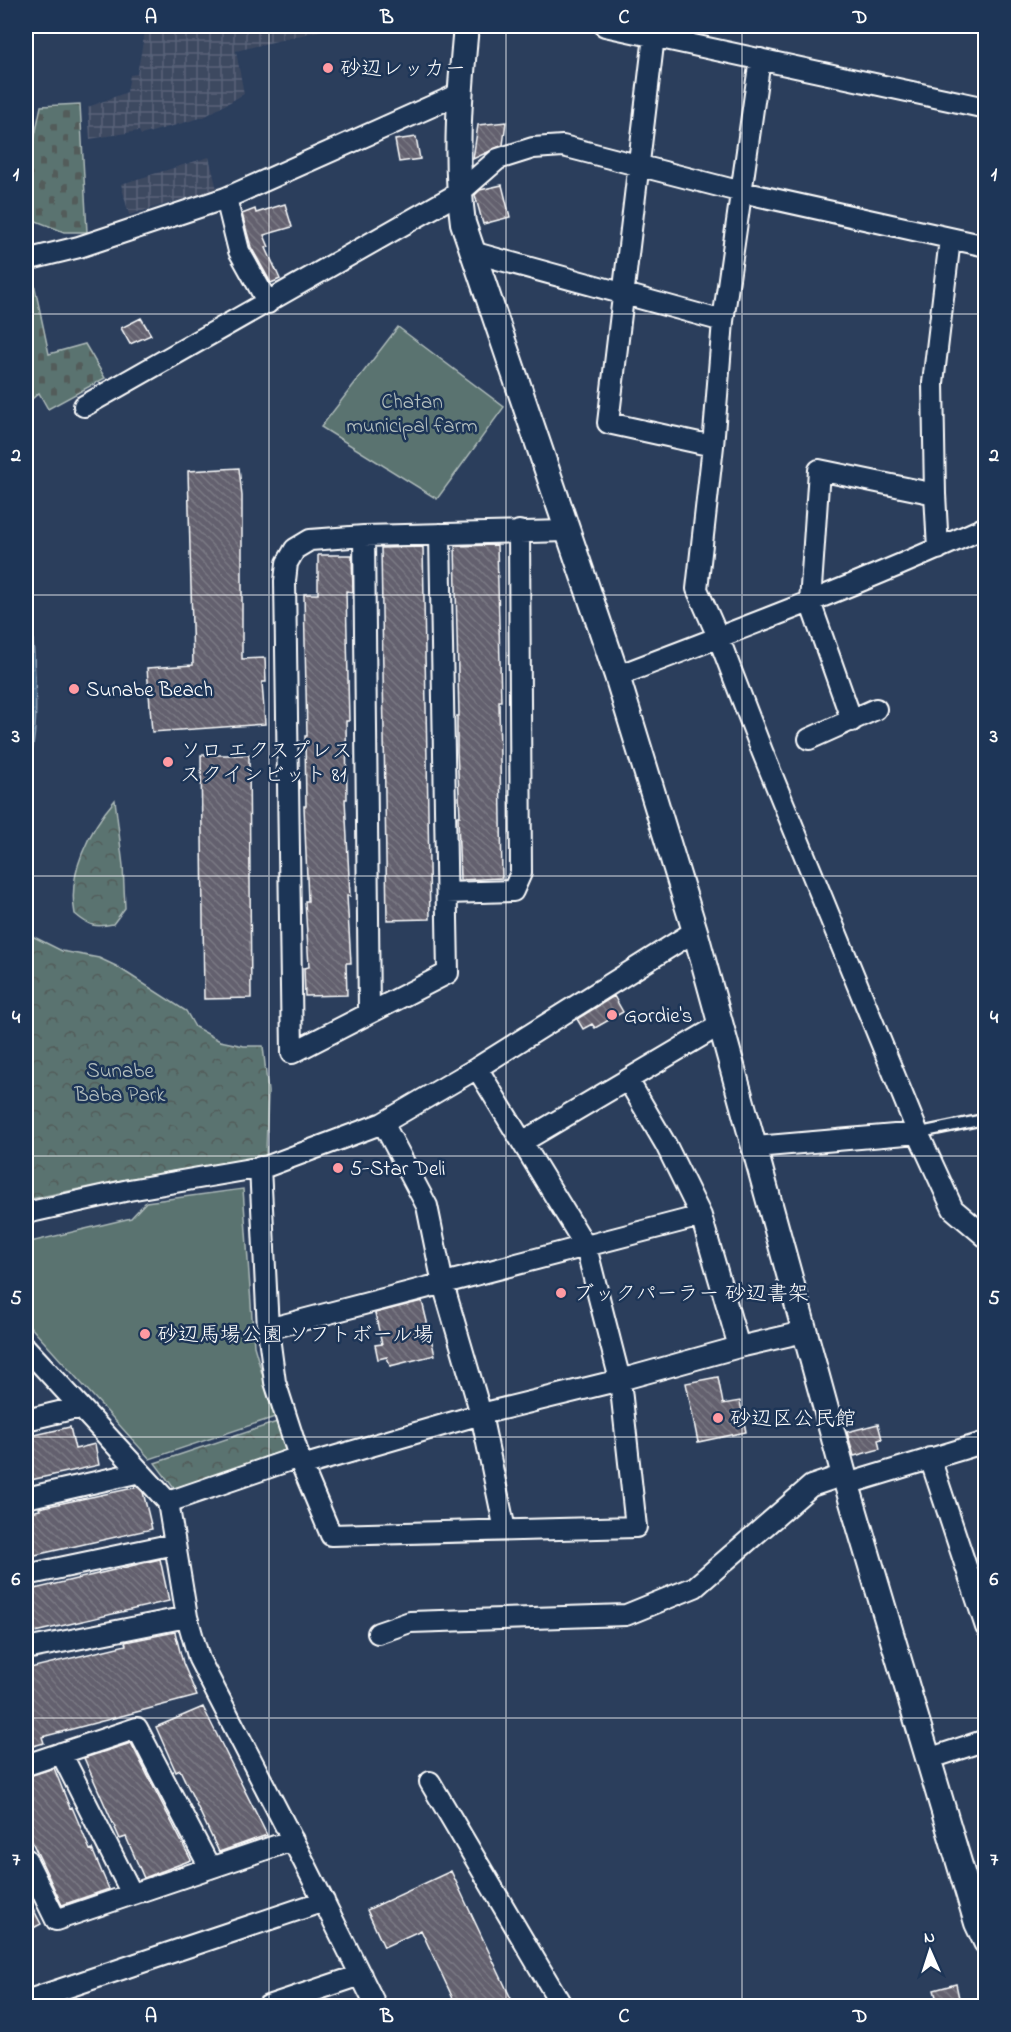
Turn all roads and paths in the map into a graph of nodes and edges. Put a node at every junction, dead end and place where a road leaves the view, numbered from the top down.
1 (466, 26) edge
2 (605, 26) edge
3 (654, 36) junction
4 (760, 59) junction
5 (459, 94) junction
6 (986, 108) edge
7 (638, 165) junction
8 (742, 192) junction
9 (459, 193) junction
10 (226, 198) junction
11 (950, 239) junction
12 (986, 246) edge
13 (472, 252) junction
14 (26, 260) edge
15 (624, 294) junction
16 (268, 303) junction
17 (723, 321) junction
18 (84, 406) dead end
19 (713, 446) junction
20 (935, 494) junction
21 (986, 527) edge
22 (519, 531) junction
23 (567, 531) junction
24 (440, 534) junction
25 (364, 536) junction
26 (938, 549) junction
27 (810, 602) junction
28 (719, 639) junction
29 (617, 676) junction
30 (876, 709) dead end
31 (852, 721) junction
32 (809, 739) dead end
33 (447, 893) junction
34 (695, 932) junction
35 (369, 1013) junction
36 (720, 1026) junction
37 (477, 1068) junction
38 (628, 1080) junction
39 (986, 1119) edge
40 (383, 1124) junction
41 (918, 1132) junction
42 (522, 1142) junction
43 (754, 1147) junction
44 (260, 1167) junction
45 (26, 1213) edge
46 (701, 1216) junction
47 (986, 1237) edge
48 (586, 1247) junction
49 (443, 1284) junction
50 (268, 1329) junction
51 (804, 1332) junction
52 (739, 1347) junction
53 (26, 1348) edge
54 (620, 1380) junction
55 (80, 1407) junction
56 (481, 1414) junction
57 (26, 1420) edge
58 (986, 1442) edge
59 (930, 1458) junction
60 (300, 1461) junction
61 (140, 1472) junction
62 (845, 1479) junction
63 (26, 1498) edge
64 (168, 1502) junction
65 (505, 1530) junction
66 (174, 1544) junction
67 (26, 1575) edge
68 (187, 1617) junction
69 (986, 1627) edge
70 (378, 1633) dead end
71 (26, 1649) edge
72 (986, 1740) edge
73 (61, 1753) junction
74 (928, 1759) junction
75 (26, 1765) edge
76 (430, 1782) dead end
77 (293, 1840) junction
78 (26, 1859) edge
79 (210, 1868) junction
80 (132, 1894) junction
81 (324, 1901) junction
82 (986, 1942) edge
83 (361, 1975) junction
84 (26, 2001) edge
85 (268, 2007) edge
86 (376, 2007) edge
87 (562, 2007) edge

1 - 5 street
2 - 3 street
3 - 4 street
3 - 7 street
4 - 6 street
4 - 8 street
5 - 9 street
5 - 10 street
7 - 8 street
7 - 9 street
7 - 15 street
8 - 11 street
8 - 17 street
9 - 13 street
9 - 16 street
10 - 14 street
10 - 16 street
11 - 12 street
11 - 20 street
13 - 15 street
13 - 23 street
15 - 17 street
15 - 19 street
16 - 18 street
17 - 19 street
19 - 28 street
20 - 26 street
20 - 27 street
21 - 26 street
22 - 23 street
22 - 24 street
22 - 33 street
23 - 29 street
24 - 25 street
24 - 33 street
25 - 35 street
25 - 35 street
26 - 27 street
27 - 28 street
27 - 31 street
28 - 29 street
28 - 41 street
29 - 34 street
30 - 31 street
31 - 32 street
33 - 35 street
34 - 36 street
34 - 37 street
36 - 38 street
36 - 43 street
37 - 40 street
37 - 42 street
38 - 42 street
38 - 46 street
39 - 41 lane
40 - 44 street
40 - 49 street
41 - 43 street
41 - 47 street
42 - 48 street
43 - 51 street
44 - 45 street
44 - 50 street
46 - 48 street
46 - 52 street
48 - 49 street
48 - 54 street
49 - 50 street
49 - 56 street
50 - 60 street
51 - 52 street
51 - 62 street
52 - 54 street
53 - 55 street
54 - 56 street
54 - 65 street
55 - 57 street
55 - 61 street
56 - 60 street
56 - 65 street
58 - 59 street
59 - 62 street
59 - 69 street
60 - 64 street
60 - 65 street
61 - 63 street
61 - 64 street
62 - 70 street
62 - 74 street
64 - 66 street
66 - 67 street
66 - 68 street
68 - 71 street
68 - 77 street
72 - 74 street
73 - 75 street
73 - 79 street
73 - 80 street
74 - 82 street
76 - 87 street
77 - 79 street
77 - 81 street
78 - 80 street
79 - 80 street
81 - 83 street
81 - 84 street
83 - 85 street
83 - 86 street

